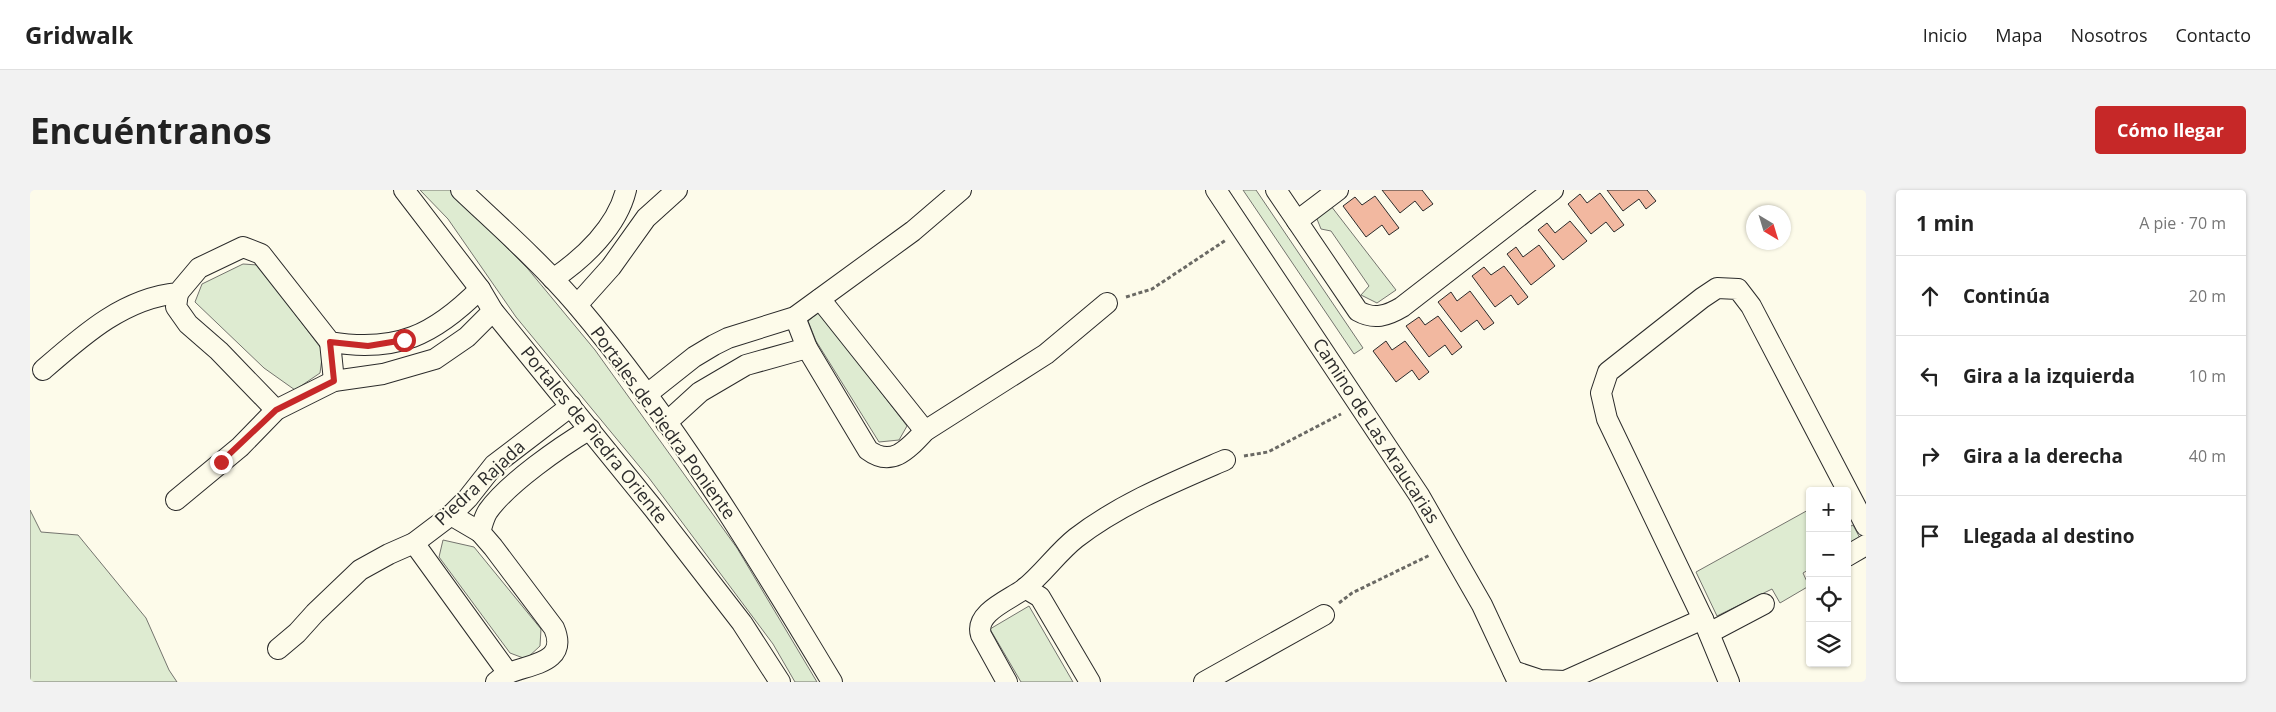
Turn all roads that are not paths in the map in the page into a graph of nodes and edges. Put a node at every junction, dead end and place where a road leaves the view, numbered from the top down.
1 (404, 190) edge
2 (461, 190) edge
3 (626, 190) edge
4 (677, 190) edge
5 (961, 190) edge
6 (1216, 190) edge
7 (1276, 190) edge
8 (1338, 190) edge
9 (1553, 190) edge
10 (1297, 221) junction
11 (554, 279) junction
12 (480, 289) junction
13 (178, 293) junction
14 (820, 299) junction
15 (1107, 303) road end
16 (576, 305) junction
17 (493, 311) junction
18 (795, 316) junction
19 (330, 342) junction
20 (807, 348) junction
21 (43, 370) dead end
22 (334, 381) junction
23 (646, 396) junction
24 (571, 406) junction
25 (276, 410) junction
26 (666, 422) junction
27 (590, 429) junction
28 (925, 431) junction
29 (1225, 460) road end
30 (176, 500) dead end
31 (452, 514) junction
32 (1866, 526) edge
33 (480, 532) junction
34 (414, 543) junction
35 (1866, 546) edge
36 (1851, 554) edge
37 (1025, 588) junction
38 (1764, 604) dead end
39 (1324, 616) road end
40 (1706, 626) junction
41 (278, 648) dead end
42 (1515, 677) edge
43 (502, 678) edge
44 (1564, 681) edge
45 (780, 682) edge
46 (832, 682) edge
47 (1007, 682) edge
48 (1090, 682) edge
49 (1204, 682) edge
50 (1729, 682) edge

1 - 12 street, Portales de Piedra Oriente
2 - 11 street, Portales de Piedra Poniente
3 - 11 street
4 - 16 street
5 - 14 street
6 - 42 street, Camino de Las Araucarias
7 - 10 street
8 - 10 street
9 - 10 street
11 - 16 street, Portales de Piedra Poniente
12 - 17 street, Portales de Piedra Oriente
12 - 19 street
13 - 19 street
13 - 21 street
13 - 25 street
14 - 18 street
14 - 28 street
15 - 28 street
16 - 23 street, Portales de Piedra Poniente
17 - 22 street
17 - 24 street, Portales de Piedra Oriente
18 - 20 street
18 - 23 street
19 - 22 street
20 - 26 street
20 - 28 street
22 - 25 street
23 - 26 street, Portales de Piedra Poniente
24 - 27 street, Portales de Piedra Oriente
24 - 31 street, Piedra Rajada
25 - 30 street
26 - 46 street, Portales de Piedra Poniente
27 - 33 street
27 - 45 street, Portales de Piedra Oriente
29 - 37 street
31 - 33 street
31 - 34 street, Piedra Rajada
32 - 40 street
33 - 43 street
34 - 41 street, Piedra Rajada
34 - 43 street
35 - 36 street
37 - 47 street
37 - 48 street
38 - 40 street
39 - 49 street
40 - 44 street
40 - 50 street
42 - 44 street

